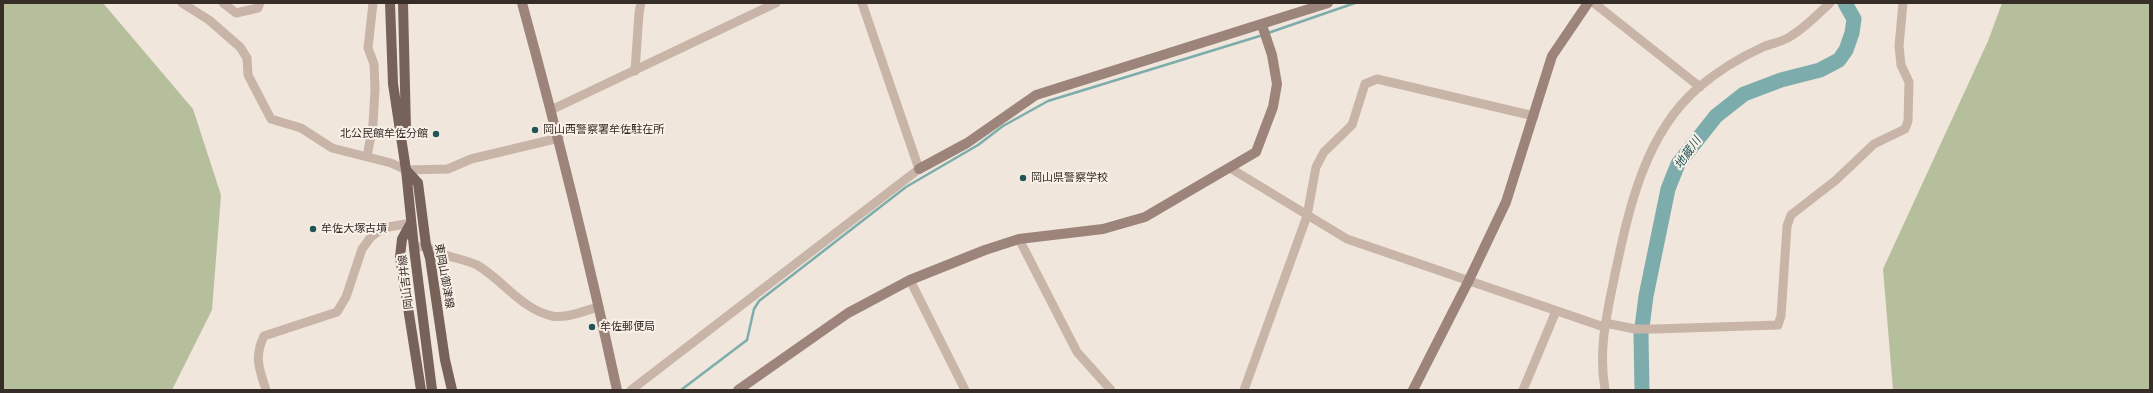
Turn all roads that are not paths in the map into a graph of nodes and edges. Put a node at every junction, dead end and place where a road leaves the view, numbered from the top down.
1 (182, 3) edge
2 (223, 3) edge
3 (260, 3) edge
4 (373, 3) edge
5 (390, 3) edge
6 (403, 3) edge
7 (522, 3) edge
8 (642, 3) edge
9 (776, 3) edge
10 (862, 3) edge
11 (1328, 3) edge
12 (1588, 3) edge
13 (1594, 3) edge
14 (1903, 3) edge
15 (1828, 4) edge
16 (1262, 25) junction
17 (634, 71) junction
18 (1700, 87) junction
19 (551, 110) junction
20 (1534, 116) junction
21 (559, 138) junction
22 (367, 157) junction
23 (1230, 168) junction
24 (919, 169) junction
25 (406, 170) junction
26 (1307, 216) junction
27 (411, 223) junction
28 (1019, 239) junction
29 (426, 245) junction
30 (414, 248) junction
31 (910, 280) junction
32 (1468, 282) junction
33 (600, 307) junction
34 (1556, 311) junction
35 (1604, 325) junction
36 (266, 390) edge
37 (421, 390) edge
38 (432, 390) edge
39 (452, 390) edge
40 (617, 390) edge
41 (631, 390) edge
42 (738, 390) edge
43 (965, 390) edge
44 (1111, 390) edge
45 (1244, 390) edge
46 (1413, 390) edge
47 (1523, 390) edge
48 (1605, 390) edge

1 - 22 street
2 - 3 street
4 - 22 street
5 - 25 main road, 岡山吉井線
6 - 25 main road, 岡山吉井線
7 - 19 street
8 - 17 street
9 - 17 street
10 - 24 street
11 - 16 street
12 - 20 street
13 - 18 street
14 - 35 street
15 - 18 street
16 - 23 street
16 - 24 street
17 - 19 street
18 - 35 street
19 - 21 street
20 - 26 street
20 - 32 street
21 - 25 street
21 - 33 street
22 - 25 street
23 - 26 street
23 - 28 street
24 - 41 street
25 - 27 main road, 岡山吉井線
25 - 29 main road, 東岡山御津線
26 - 32 street
26 - 45 street
27 - 30 main road, 岡山吉井線
27 - 36 street
27 - 37 main road
28 - 31 street
28 - 44 street
29 - 30 street
29 - 33 street
29 - 39 main road, 東岡山御津線
30 - 38 main road, 岡山吉井線
31 - 42 street
31 - 43 street
32 - 34 street
32 - 46 street
33 - 40 street
34 - 35 street
34 - 47 street
35 - 48 street

